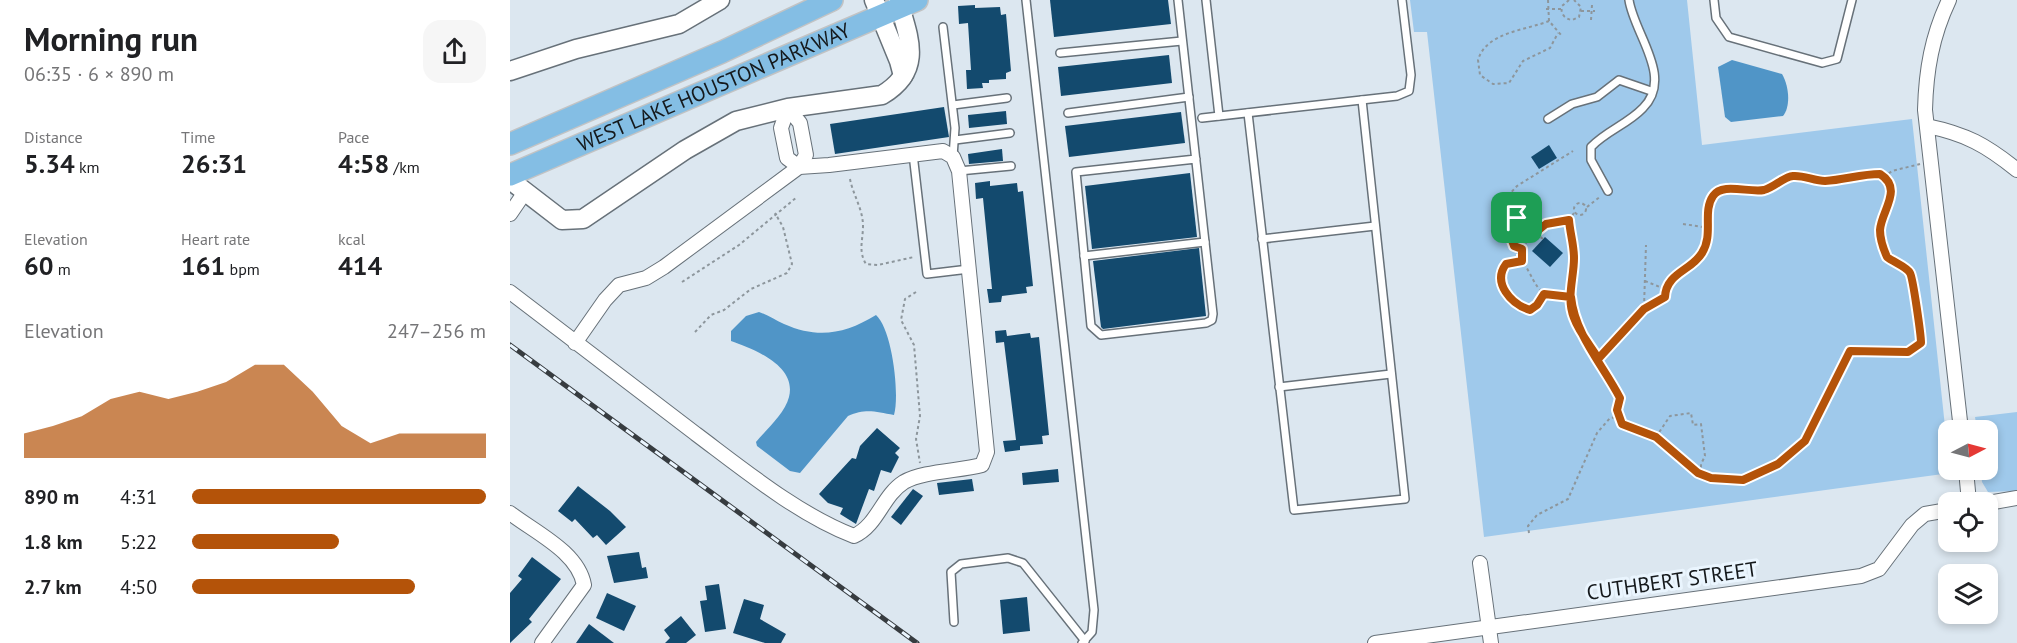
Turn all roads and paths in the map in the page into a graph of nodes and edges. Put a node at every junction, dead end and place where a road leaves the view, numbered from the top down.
1 (720, 0) edge
2 (832, 0) edge
3 (1026, 0) edge
4 (1178, 0) edge
5 (1206, 0) edge
6 (1402, 0) edge
7 (1548, 0) edge
8 (1569, 0) edge
9 (1574, 0) edge
10 (1629, 0) edge
11 (1714, 0) edge
12 (1852, 0) edge
13 (1949, 0) edge
14 (905, 2) edge
15 (1592, 5) dead end
16 (877, 8) edge
17 (1546, 9) junction
18 (1561, 9) junction
19 (1581, 11) junction
20 (1595, 11) dead end
21 (1590, 12) junction
22 (1591, 20) dead end
23 (1549, 21) junction
24 (943, 27) dead end
25 (1558, 33) junction
26 (1562, 36) dead end
27 (1182, 41) junction
28 (1060, 53) dead end
29 (510, 71) edge
30 (903, 76) junction
31 (1651, 91) junction
32 (1189, 97) junction
33 (1007, 98) dead end
34 (1362, 100) junction
35 (953, 105) junction
36 (788, 108) junction
37 (1068, 113) dead end
38 (1248, 113) junction
39 (1220, 116) junction
40 (1202, 118) dead end
41 (1548, 119) dead end
42 (1927, 126) junction
43 (1010, 133) dead end
44 (955, 140) junction
45 (510, 144) edge
46 (1572, 151) dead end
47 (913, 154) junction
48 (953, 157) junction
49 (1196, 159) junction
50 (1931, 162) junction
51 (799, 166) junction
52 (1011, 166) dead end
53 (2017, 170) edge
54 (959, 171) junction
55 (510, 175) edge
56 (1884, 177) junction
57 (850, 178) dead end
58 (510, 180) edge
59 (1608, 191) joint
60 (525, 192) junction
61 (797, 197) dead end
62 (1492, 206) dead end
63 (1586, 208) junction
64 (1508, 209) junction
65 (775, 213) junction
66 (1574, 213) junction
67 (510, 214) edge
68 (1517, 218) junction
69 (1569, 220) junction
70 (1683, 224) dead end
71 (1375, 226) junction
72 (1710, 228) junction
73 (1536, 232) junction
74 (1262, 238) junction
75 (1543, 238) dead end
76 (1205, 242) junction
77 (1646, 245) dead end
78 (1522, 249) junction
79 (1084, 256) junction
80 (914, 257) dead end
81 (1522, 261) junction
82 (969, 269) junction
83 (1646, 280) junction
84 (682, 282) dead end
85 (1666, 289) junction
86 (510, 292) edge
87 (916, 292) dead end
88 (1544, 294) junction
89 (1571, 297) junction
90 (1644, 309) junction
91 (695, 332) dead end
92 (575, 343) junction
93 (1598, 359) junction
94 (1391, 374) junction
95 (1279, 387) junction
96 (1618, 417) junction
97 (1960, 420) edge
98 (1656, 437) junction
99 (920, 463) dead end
100 (1701, 474) junction
101 (2017, 498) edge
102 (1998, 501) edge
103 (1938, 512) edge
104 (510, 513) edge
105 (1529, 533) dead end
106 (1480, 563) dead end
107 (954, 622) dead end
108 (1489, 627) junction
109 (1083, 642) edge
110 (542, 643) edge
111 (1375, 643) edge
112 (1491, 643) edge

1 - 29 street
2 - 45 main road, WEST LAKE HOUSTON PARKWAY
3 - 109 lane
4 - 27 lane
5 - 39 lane
6 - 34 lane
7 - 17 path
8 - 18 path
9 - 19 path
10 - 31 lane
11 - 12 lane
13 - 42 street
14 - 16 main road, WEST LAKE HOUSTON PARKWAY
14 - 30 street
15 - 21 path
16 - 30 street
16 - 55 main road, WEST LAKE HOUSTON PARKWAY
17 - 18 path
17 - 23 path
18 - 19 path
19 - 21 path
20 - 21 path
21 - 22 path
23 - 25 path
23 - 25 path
24 - 35 lane
25 - 26 path
27 - 28 lane
27 - 32 lane
30 - 36 street
31 - 41 lane
31 - 59 lane
32 - 37 lane
32 - 49 lane
33 - 35 lane
34 - 38 lane
34 - 71 lane
35 - 44 lane
36 - 51 street
36 - 51 street
36 - 60 street
38 - 39 lane
38 - 74 lane
39 - 40 lane
42 - 50 street
42 - 53 street
43 - 44 lane
44 - 48 lane
46 - 64 path
47 - 48 street
47 - 51 street
47 - 82 lane
48 - 54 street
49 - 76 lane
49 - 79 lane
50 - 56 path
50 - 97 street
51 - 92 street
52 - 54 lane
54 - 82 street
56 - 72 path
56 - 100 path
57 - 80 path
58 - 60 street
59 - 63 path
60 - 67 street
61 - 65 path
62 - 64 path
63 - 66 path
63 - 66 path
64 - 68 path
65 - 84 path
65 - 91 path
66 - 69 path
68 - 73 path
68 - 78 path
69 - 73 path
69 - 89 path
70 - 72 path
71 - 74 lane
71 - 94 lane
72 - 85 path
73 - 75 path
73 - 78 path
74 - 95 lane
76 - 79 lane
76 - 79 lane
77 - 83 path
78 - 81 path
81 - 88 path
81 - 88 path
82 - 92 street
83 - 85 path
83 - 90 path
85 - 90 path
86 - 92 street
87 - 99 path
88 - 89 path
89 - 93 path
90 - 93 path
93 - 96 path
94 - 95 lane
94 - 95 lane
96 - 98 path
96 - 105 path
98 - 100 path
98 - 100 path
101 - 102 street
103 - 108 street, CUTHBERT STREET
104 - 110 street
106 - 108 street
107 - 109 lane
108 - 111 street, CUTHBERT STREET
108 - 112 street

